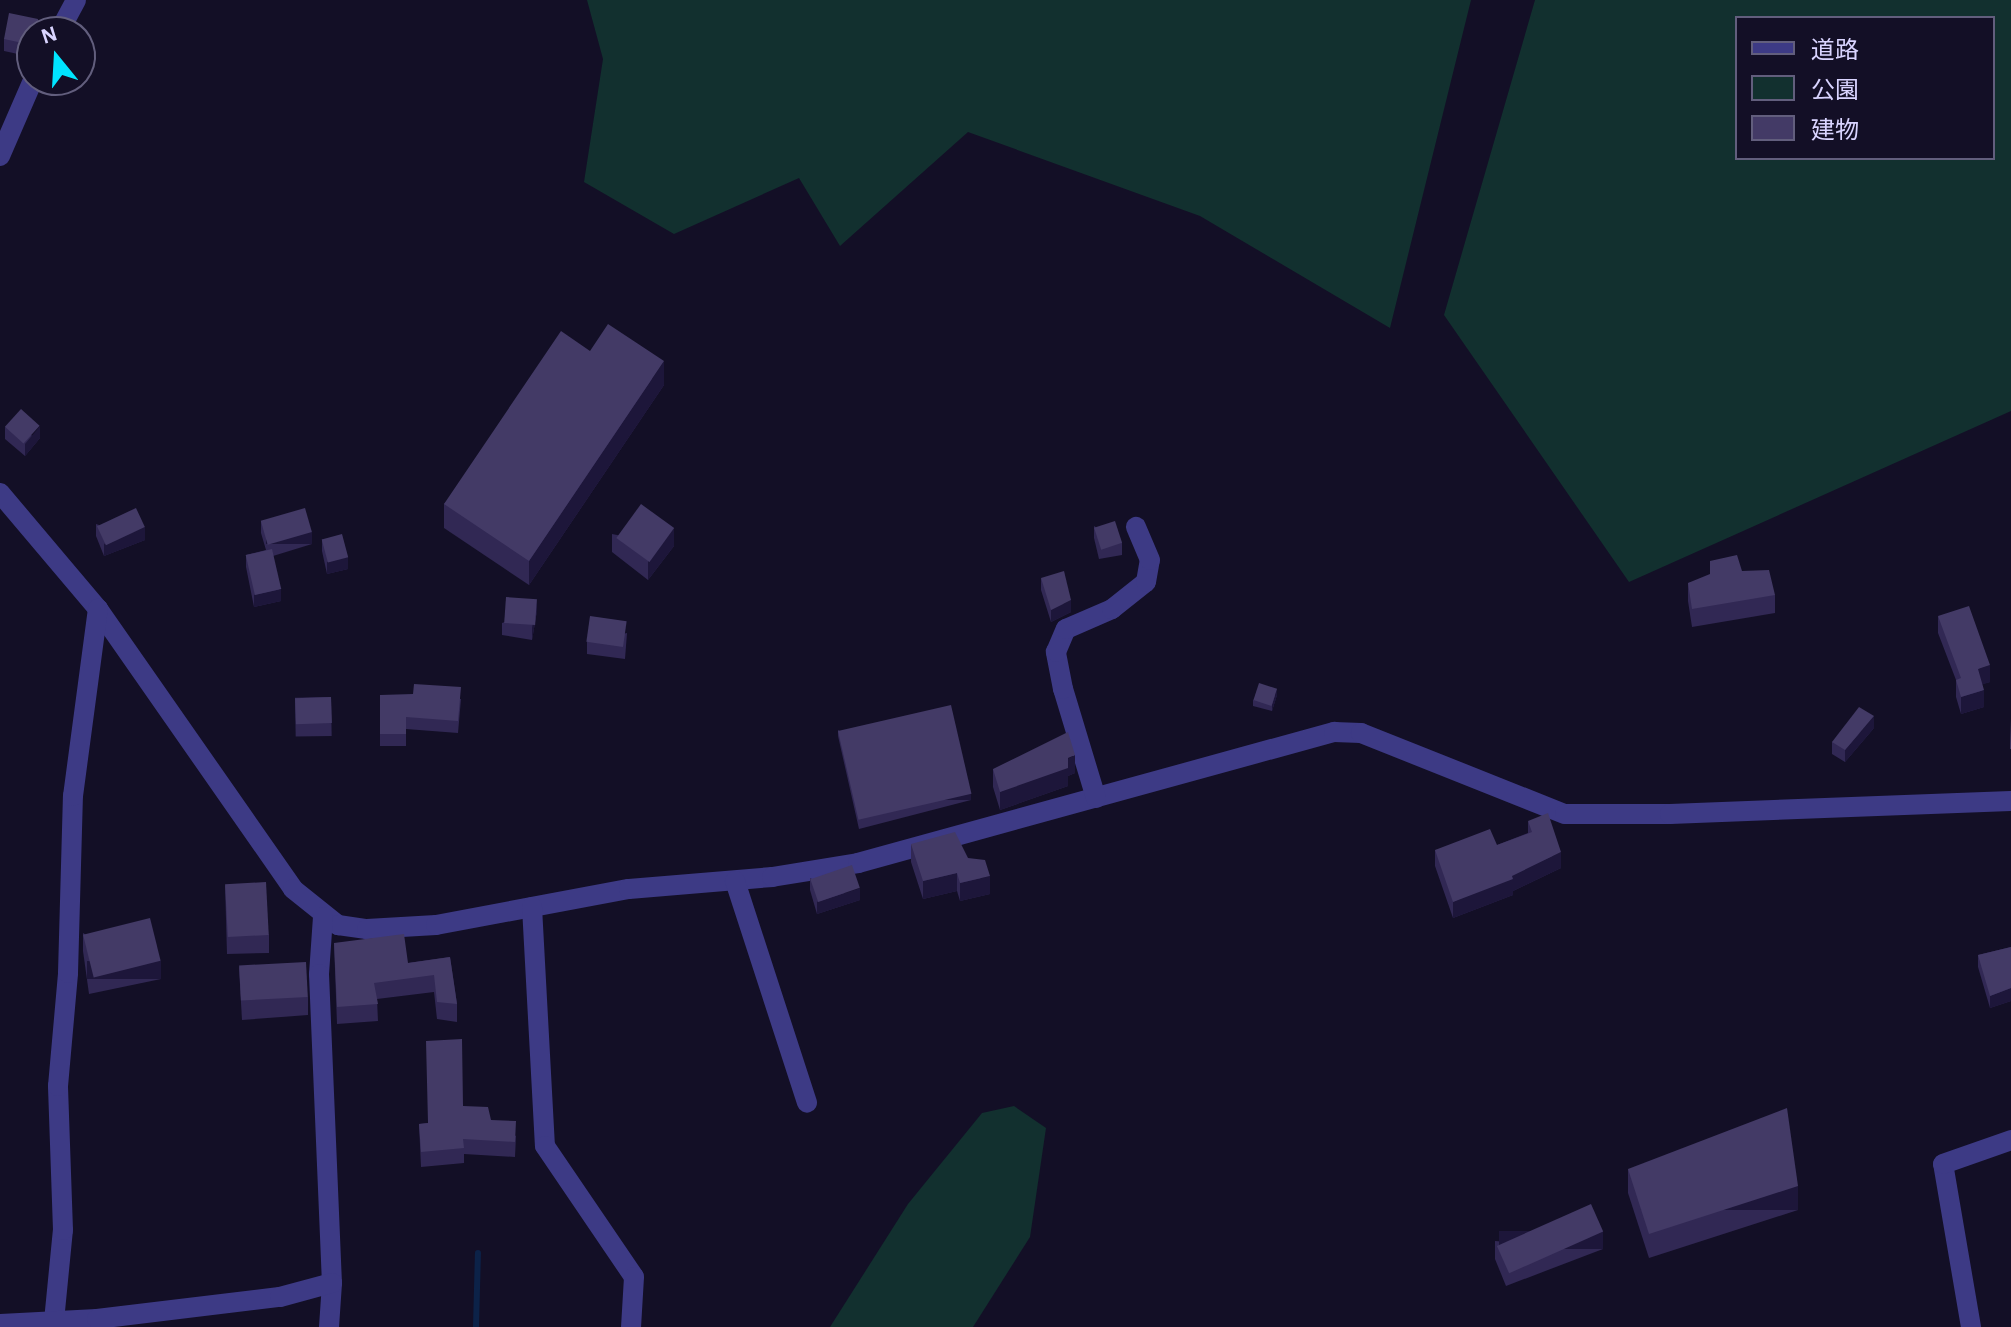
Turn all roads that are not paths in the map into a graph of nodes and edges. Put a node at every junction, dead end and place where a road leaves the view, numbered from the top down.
1 (26, 96) edge
2 (0, 156) edge
3 (0, 493) edge
4 (1136, 527) dead end
5 (98, 609) junction
6 (1096, 798) junction
7 (2011, 801) edge
8 (735, 881) junction
9 (532, 907) junction
10 (323, 917) junction
11 (807, 1103) dead end
12 (2011, 1140) edge
13 (332, 1283) junction
14 (54, 1321) junction
15 (0, 1324) edge
16 (329, 1327) edge
17 (631, 1327) edge
18 (1971, 1327) edge

1 - 2 street
3 - 5 street
4 - 6 street
5 - 10 street
5 - 14 street
6 - 7 street
6 - 8 street
8 - 9 street
8 - 11 street
9 - 10 street
9 - 17 street
10 - 13 street
12 - 18 street
13 - 14 street
13 - 16 street
14 - 15 street

